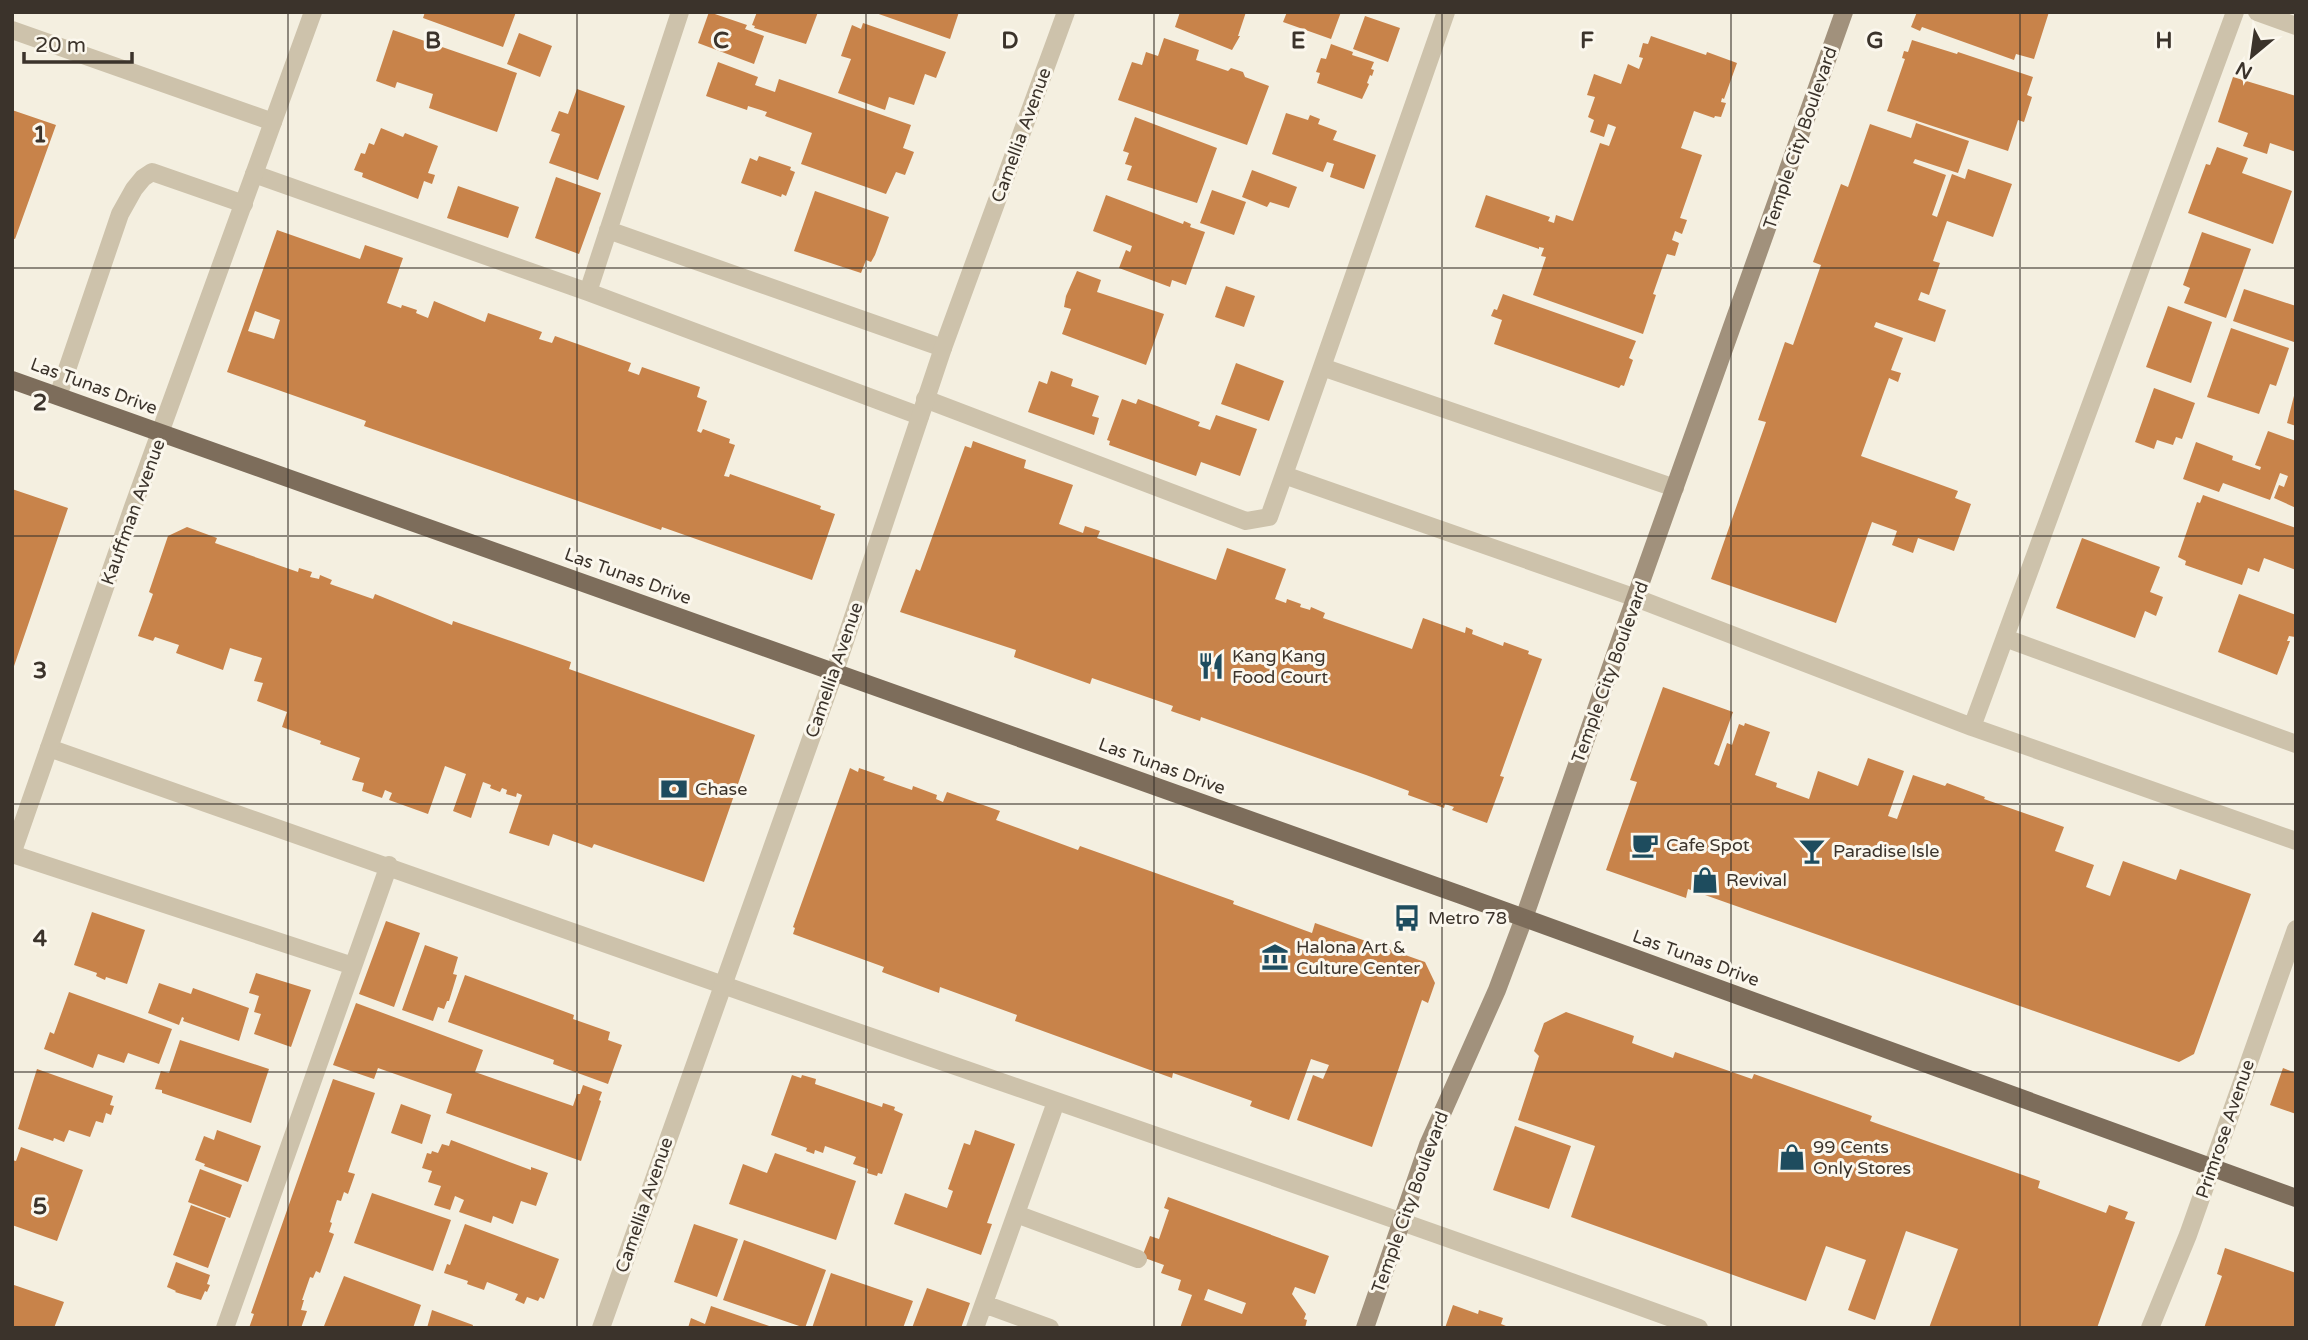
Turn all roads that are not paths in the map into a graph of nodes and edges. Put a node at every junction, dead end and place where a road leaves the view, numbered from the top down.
1 (313, 12) edge
2 (680, 12) edge
3 (1066, 12) edge
4 (1446, 12) edge
5 (1844, 12) edge
6 (2235, 12) edge
7 (2257, 12) edge
8 (2296, 26) edge
9 (12, 30) edge
10 (273, 121) junction
11 (254, 174) junction
12 (244, 204) junction
13 (608, 230) junction
14 (587, 292) junction
15 (943, 348) junction
16 (1322, 367) junction
17 (12, 380) edge
18 (58, 396) junction
19 (925, 398) junction
20 (920, 416) junction
21 (161, 433) junction
22 (1284, 475) junction
23 (1675, 488) junction
24 (1636, 598) junction
25 (2005, 638) junction
26 (834, 674) junction
27 (1972, 727) junction
28 (2296, 744) edge
29 (49, 748) junction
30 (2296, 841) edge
31 (12, 854) edge
32 (390, 865) junction
33 (1524, 918) junction
34 (2296, 929) edge
35 (354, 965) junction
36 (722, 985) junction
37 (1056, 1102) junction
38 (2211, 1168) junction
39 (2296, 1198) edge
40 (1016, 1214) junction
41 (1402, 1220) junction
42 (1138, 1259) dead end
43 (984, 1304) junction
44 (225, 1328) edge
45 (601, 1328) edge
46 (975, 1328) edge
47 (1050, 1328) edge
48 (1365, 1328) edge
49 (1699, 1328) edge
50 (2150, 1328) edge

1 - 10 street, Kauffman Avenue
2 - 13 street
3 - 15 street, Camellia Avenue
4 - 16 street
5 - 23 main road, Temple City Boulevard
6 - 25 street
7 - 8 street
9 - 10 street
10 - 11 street, Kauffman Avenue
11 - 12 street, Kauffman Avenue
11 - 14 street
12 - 18 street
12 - 21 street, Kauffman Avenue
13 - 14 street
13 - 15 street
14 - 20 street
15 - 19 street, Camellia Avenue
16 - 22 street
16 - 23 street
17 - 18 main road, Las Tunas Drive
18 - 21 main road, Las Tunas Drive
19 - 20 street, Camellia Avenue
19 - 22 street
20 - 26 street, Camellia Avenue
21 - 26 main road, Las Tunas Drive
21 - 29 street, Kauffman Avenue
22 - 24 street
23 - 24 main road, Temple City Boulevard
24 - 27 street
24 - 33 main road, Temple City Boulevard
25 - 27 street
25 - 28 street
26 - 33 main road, Las Tunas Drive
26 - 36 street, Camellia Avenue
27 - 30 street
29 - 31 street, Kauffman Avenue
29 - 32 street
31 - 35 street
32 - 35 street
32 - 36 street
33 - 38 main road, Las Tunas Drive
33 - 41 main road, Temple City Boulevard
34 - 38 street, Primrose Avenue
35 - 44 street
36 - 37 street
36 - 45 street, Camellia Avenue
37 - 40 street
37 - 41 street
38 - 39 main road, Las Tunas Drive
38 - 50 street, Primrose Avenue
40 - 42 street
40 - 43 street
41 - 48 main road, Temple City Boulevard
41 - 49 street
43 - 46 street
43 - 47 street

